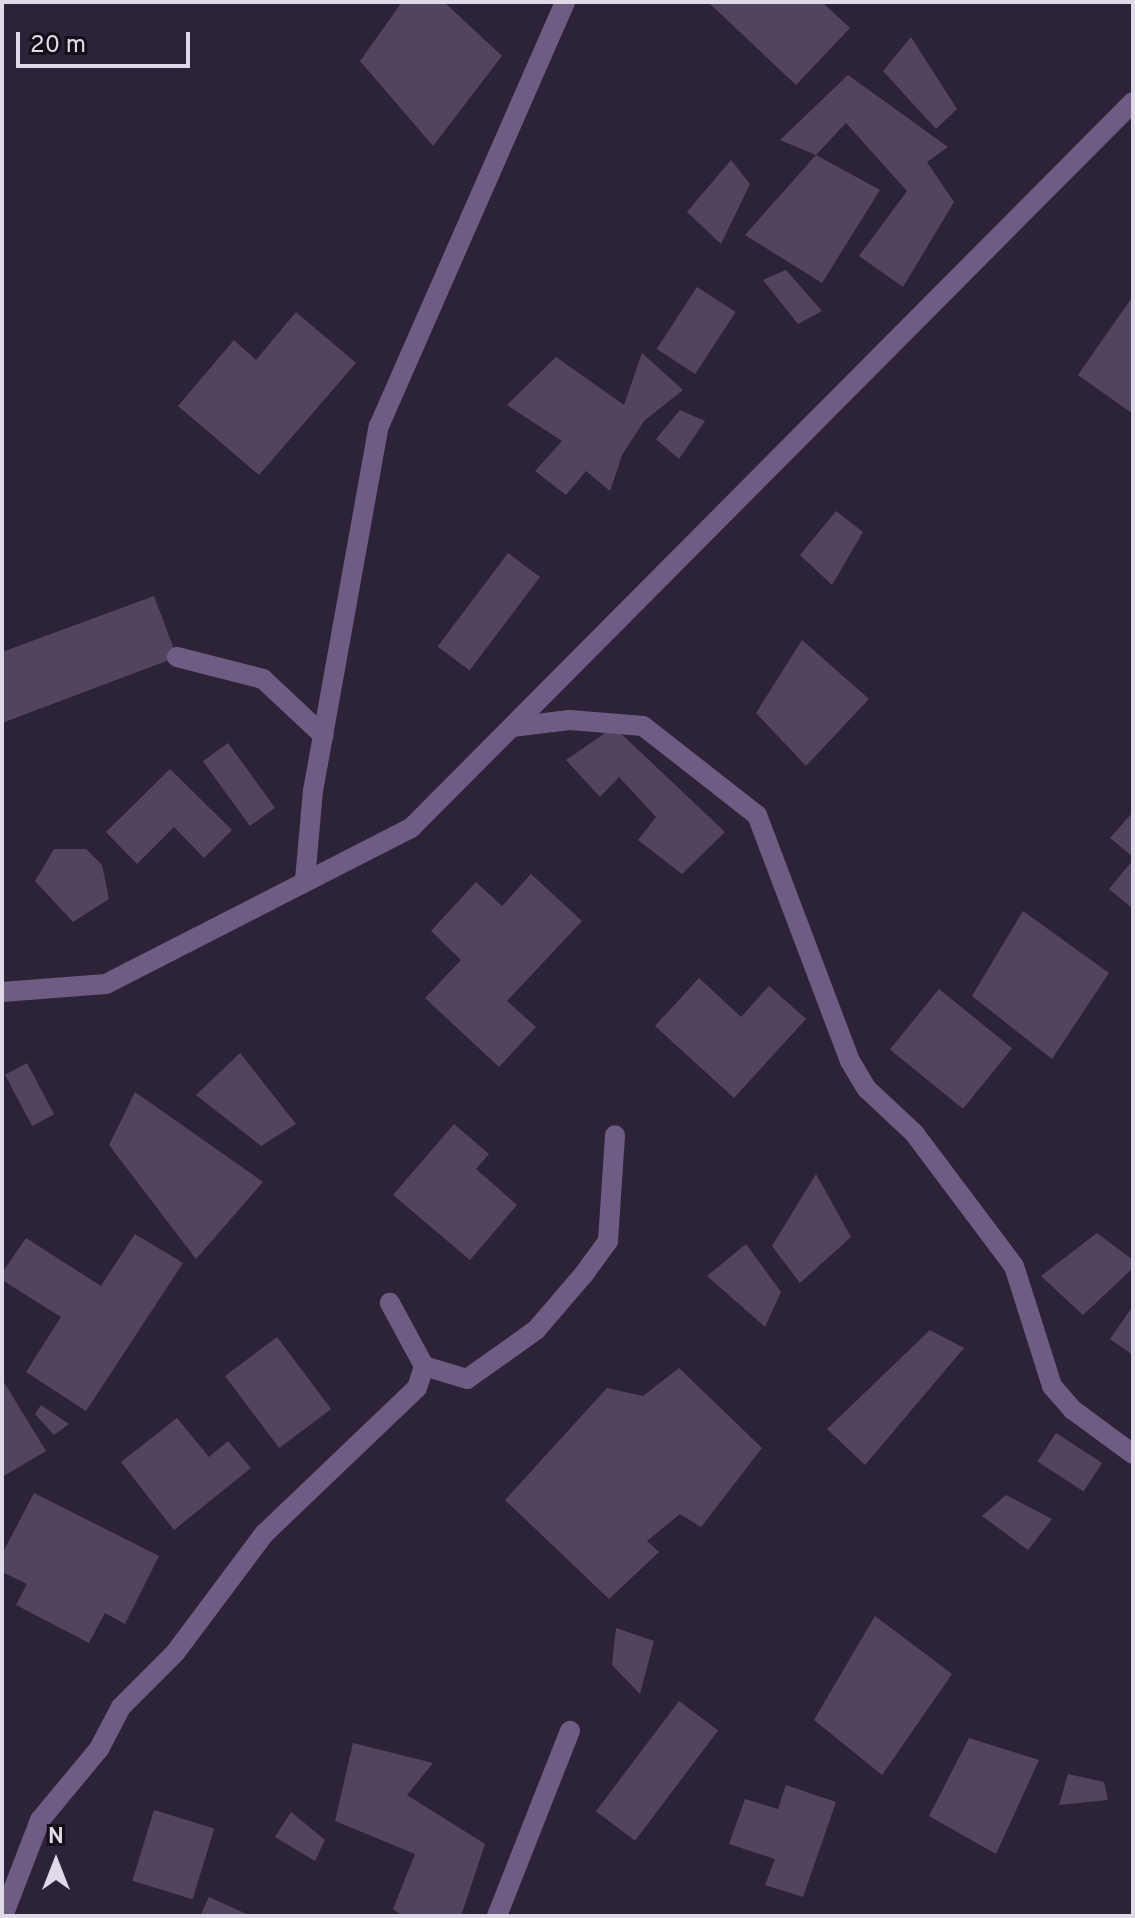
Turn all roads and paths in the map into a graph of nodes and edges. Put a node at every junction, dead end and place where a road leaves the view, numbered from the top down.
1 (565, 2) edge
2 (1133, 102) edge
3 (177, 657) dead end
4 (512, 727) junction
5 (324, 736) junction
6 (305, 880) junction
7 (2, 992) edge
8 (615, 1135) dead end
9 (390, 1303) dead end
10 (424, 1366) junction
11 (1133, 1454) edge
12 (570, 1731) dead end
13 (3, 1916) edge
14 (497, 1916) edge

1 - 5 street
2 - 4 street
3 - 5 street
4 - 6 street
4 - 11 street
5 - 6 street
6 - 7 street
8 - 10 street
9 - 10 street
10 - 13 street
12 - 14 street

